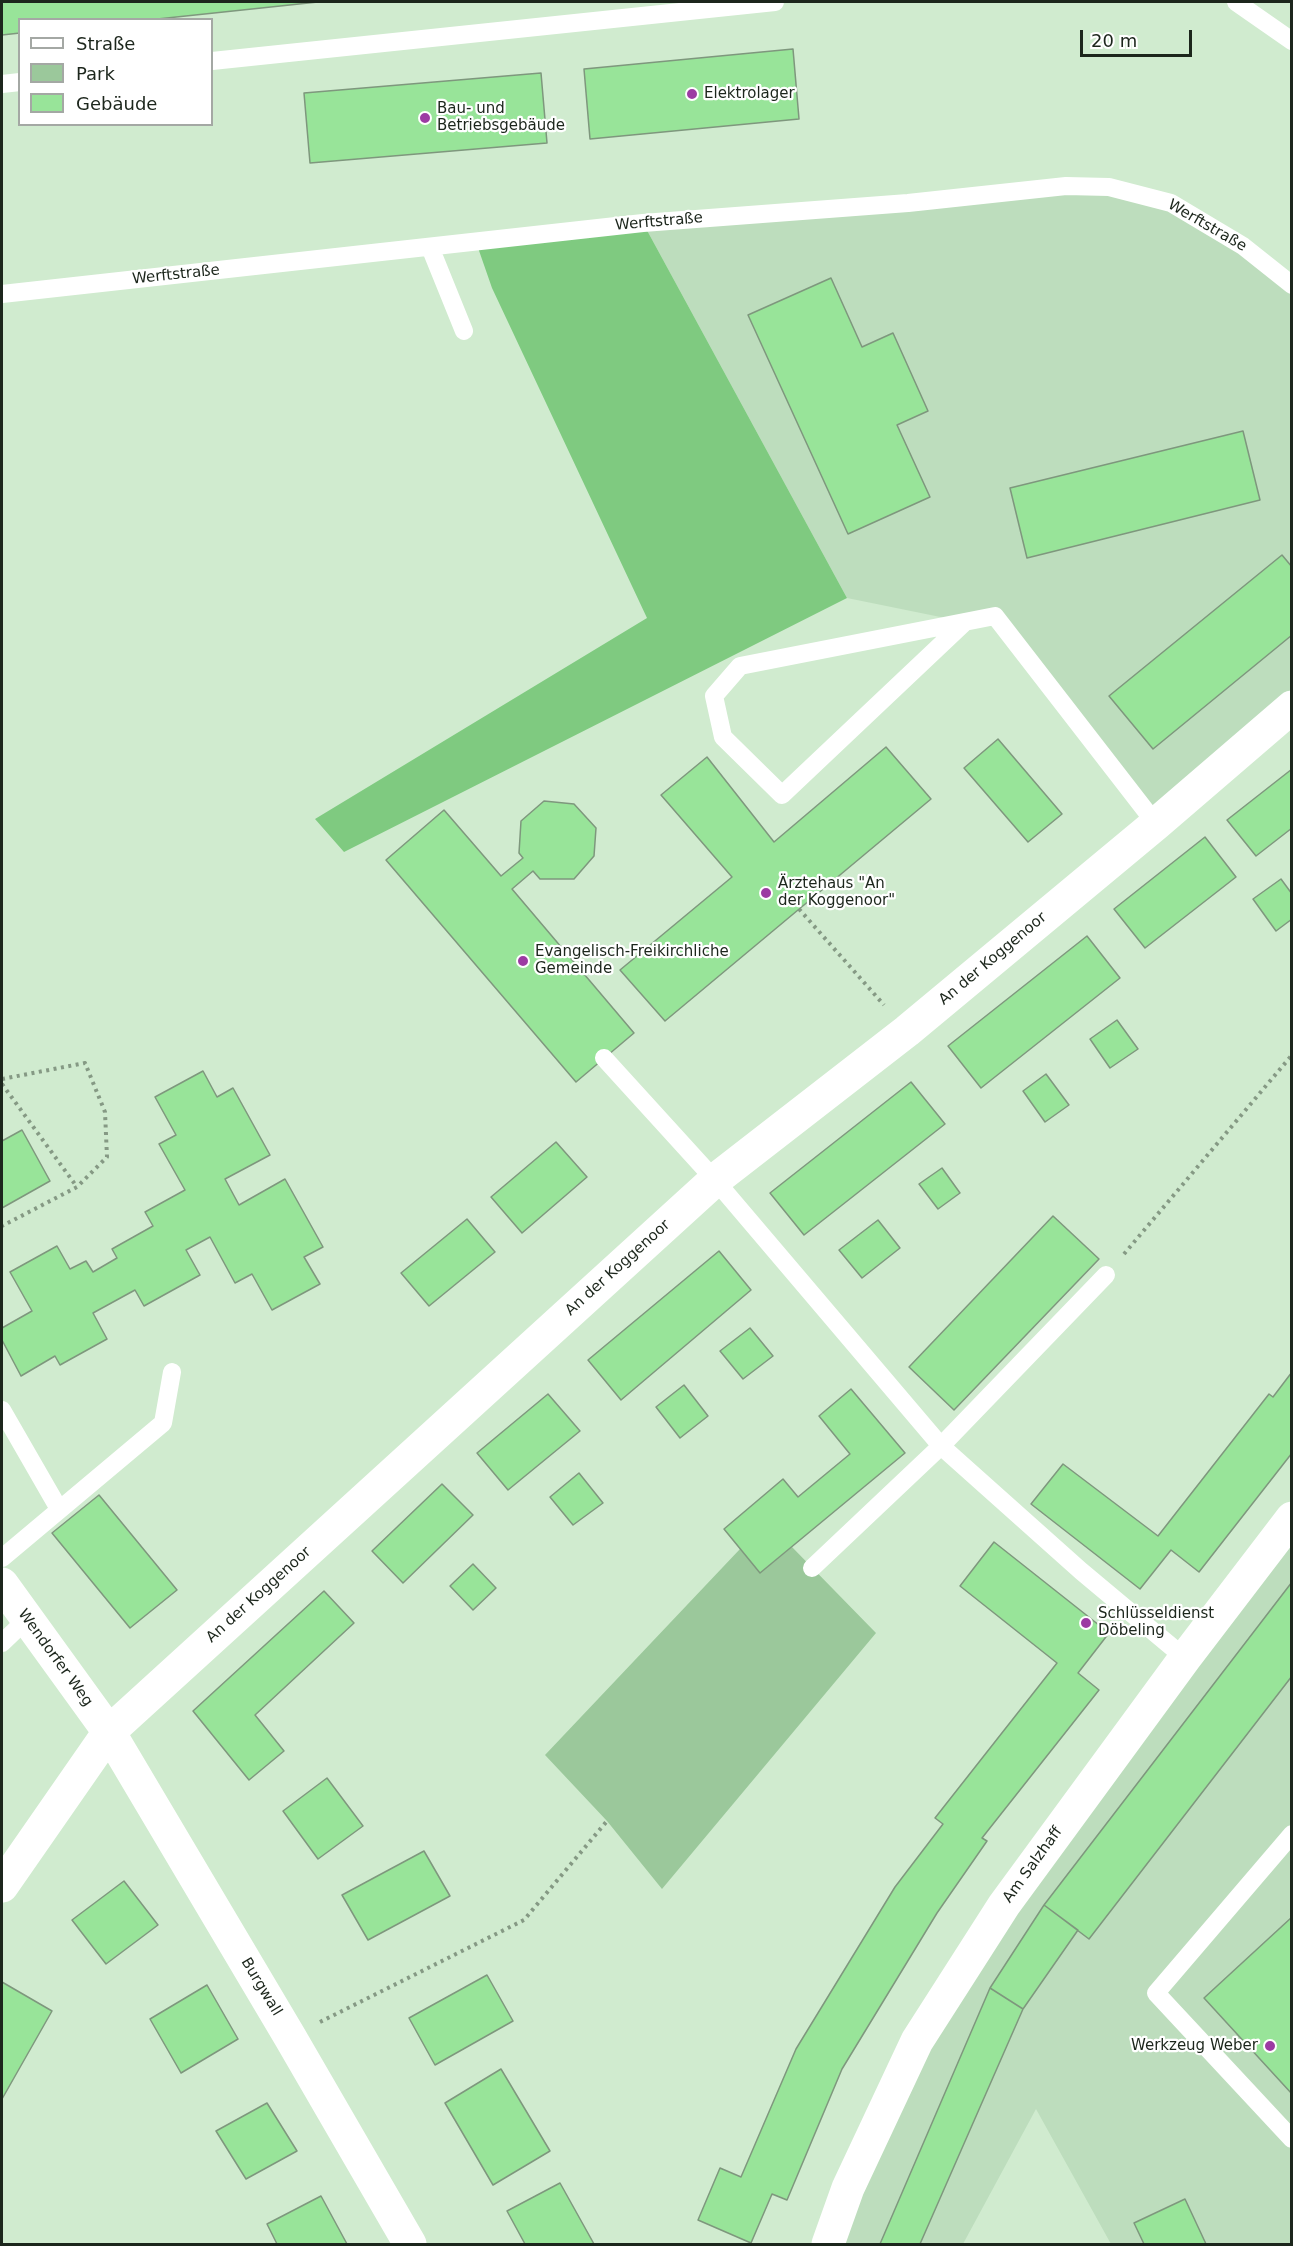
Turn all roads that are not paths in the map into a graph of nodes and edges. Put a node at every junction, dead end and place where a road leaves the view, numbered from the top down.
1 (775, 2) edge
2 (1236, 2) edge
3 (1292, 41) edge
4 (213, 62) edge
5 (18, 82) edge
6 (2, 84) edge
7 (430, 247) junction
8 (1292, 285) edge
9 (2, 294) edge
10 (464, 331) dead end
11 (965, 622) junction
12 (1292, 706) edge
13 (1156, 824) junction
14 (604, 1058) dead end
15 (715, 1179) junction
16 (1106, 1275) road end
17 (172, 1372) dead end
18 (2, 1410) edge
19 (941, 1446) junction
20 (59, 1509) junction
21 (1292, 1518) edge
22 (2, 1557) edge
23 (812, 1568) dead end
24 (2, 1584) edge
25 (27, 1619) junction
26 (2, 1643) edge
27 (1185, 1658) junction
28 (109, 1732) junction
29 (1292, 1834) edge
30 (2, 1886) edge
31 (1292, 2139) edge
32 (410, 2244) edge
33 (828, 2244) edge

1 - 4 lane
2 - 3 lane
5 - 6 lane
7 - 8 lane, Werftstraße
7 - 9 lane, Werftstraße
7 - 10 lane
11 - 11 lane
11 - 13 lane
12 - 13 street, An der Koggenoor
13 - 15 street, An der Koggenoor
14 - 15 lane
15 - 19 lane
15 - 28 street, An der Koggenoor
16 - 19 lane
17 - 20 lane
18 - 20 lane
19 - 23 lane
19 - 27 lane
20 - 22 lane
21 - 27 street, Am Salzhaff
24 - 25 street, Wendorfer Weg
25 - 26 lane
25 - 28 street, Wendorfer Weg
27 - 33 street, Am Salzhaff
28 - 30 street, An der Koggenoor
28 - 32 street, Burgwall
29 - 31 lane

